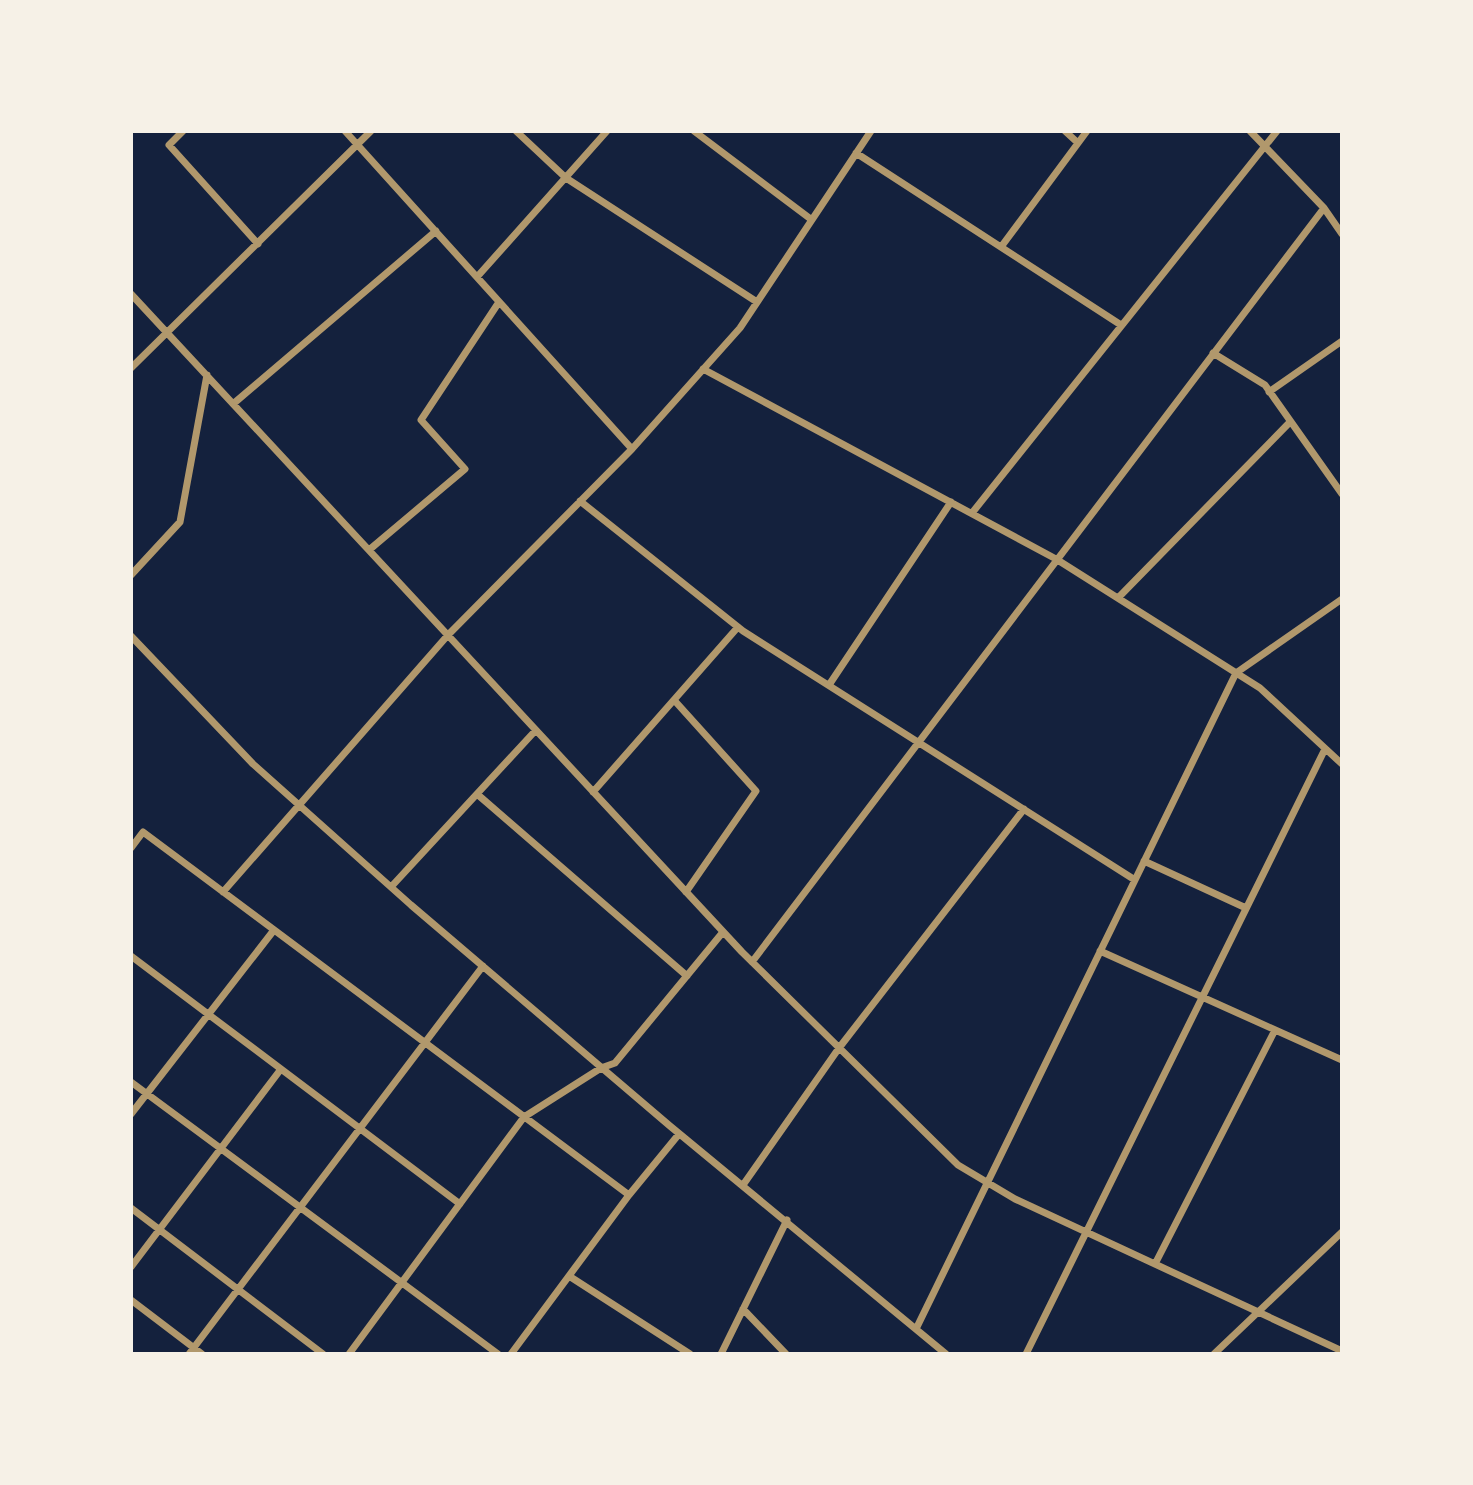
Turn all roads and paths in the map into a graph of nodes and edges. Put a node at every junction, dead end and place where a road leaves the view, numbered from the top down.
1 (183, 131) edge
2 (345, 131) edge
3 (371, 131) edge
4 (516, 131) edge
5 (607, 131) edge
6 (694, 131) edge
7 (871, 131) edge
8 (1065, 131) edge
9 (1087, 131) edge
10 (1250, 131) edge
11 (1277, 131) edge
12 (1078, 143) junction
13 (357, 145) junction
14 (1263, 145) junction
15 (856, 153) junction
16 (566, 178) junction
17 (1324, 208) junction
18 (812, 220) junction
19 (436, 231) junction
20 (1342, 234) edge
21 (258, 244) junction
22 (1001, 247) junction
23 (477, 277) junction
24 (131, 294) edge
25 (499, 302) junction
26 (757, 302) junction
27 (1121, 325) junction
28 (168, 334) junction
29 (1342, 341) edge
30 (1213, 353) junction
31 (131, 368) edge
32 (703, 369) junction
33 (207, 375) junction
34 (1269, 392) junction
35 (233, 404) junction
36 (1290, 422) junction
37 (632, 449) junction
38 (1342, 494) edge
39 (580, 501) junction
40 (951, 502) junction
41 (972, 513) junction
42 (369, 550) junction
43 (1056, 559) junction
44 (131, 575) edge
45 (1118, 598) junction
46 (1342, 599) edge
47 (738, 627) junction
48 (448, 635) junction
49 (131, 636) edge
50 (1236, 673) junction
51 (829, 685) junction
52 (674, 700) junction
53 (536, 730) junction
54 (918, 742) junction
55 (1325, 748) junction
56 (1342, 764) edge
57 (593, 792) junction
58 (477, 794) junction
59 (298, 804) junction
60 (1024, 809) junction
61 (131, 848) edge
62 (1144, 861) junction
63 (1135, 880) junction
64 (391, 887) junction
65 (223, 892) junction
66 (686, 892) junction
67 (1246, 908) junction
68 (274, 930) junction
69 (723, 932) junction
70 (1100, 951) junction
71 (131, 956) edge
72 (752, 962) junction
73 (483, 966) junction
74 (687, 976) junction
75 (1202, 997) junction
76 (209, 1014) junction
77 (1275, 1030) junction
78 (425, 1043) junction
79 (839, 1048) junction
80 (1342, 1060) edge
81 (601, 1068) junction
82 (281, 1069) junction
83 (131, 1082) edge
84 (147, 1093) junction
85 (131, 1114) edge
86 (524, 1117) junction
87 (360, 1129) junction
88 (679, 1134) junction
89 (221, 1148) junction
90 (987, 1182) junction
91 (743, 1185) junction
92 (629, 1195) junction
93 (460, 1203) junction
94 (301, 1207) junction
95 (131, 1208) edge
96 (787, 1220) junction
97 (159, 1230) junction
98 (1086, 1232) junction
99 (1342, 1232) edge
100 (1155, 1264) junction
101 (131, 1267) edge
102 (569, 1276) junction
103 (402, 1282) junction
104 (238, 1290) junction
105 (131, 1300) edge
106 (743, 1309) junction
107 (1258, 1313) junction
108 (916, 1329) junction
109 (192, 1351) edge
110 (1342, 1351) edge
111 (202, 1354) edge
112 (323, 1354) edge
113 (349, 1354) edge
114 (498, 1354) edge
115 (511, 1354) edge
116 (690, 1354) edge
117 (721, 1354) edge
118 (786, 1354) edge
119 (946, 1354) edge
120 (1027, 1354) edge
121 (1214, 1354) edge

1 - 21 street
2 - 13 street
3 - 13 street
4 - 16 street
5 - 16 street
6 - 18 street
7 - 15 street
8 - 12 street
9 - 12 street
10 - 14 street
11 - 14 street
12 - 22 street
13 - 19 street
13 - 21 street
14 - 17 street
14 - 27 street
15 - 18 street
15 - 22 street
16 - 23 street
16 - 26 street
17 - 20 street
17 - 30 street
18 - 26 street
19 - 23 street
19 - 35 street
21 - 28 street
22 - 27 street
23 - 25 street
24 - 28 street
25 - 37 street
25 - 42 street
26 - 32 street
27 - 41 street
28 - 31 street
28 - 33 street
29 - 34 street
30 - 34 street
30 - 43 street
32 - 37 street
32 - 40 street
33 - 35 street
33 - 44 street
34 - 36 street
35 - 42 street
36 - 38 street
36 - 45 street
37 - 39 street
39 - 47 street
39 - 48 street
40 - 41 street
40 - 51 street
41 - 43 street
42 - 48 street
43 - 45 street
43 - 54 street
45 - 50 street
46 - 50 street
47 - 51 street
47 - 52 street
48 - 53 street
48 - 59 street
49 - 59 street
50 - 55 street
50 - 62 street
51 - 54 street
52 - 57 street
52 - 66 street
53 - 57 street
53 - 58 street
54 - 60 street
54 - 72 street
55 - 56 street
55 - 67 street
57 - 66 street
58 - 64 street
58 - 74 street
59 - 64 street
59 - 65 street
60 - 63 street
60 - 79 street
61 - 65 street
62 - 63 street
62 - 67 street
63 - 70 street
64 - 73 street
65 - 68 street
66 - 69 street
67 - 75 street
68 - 76 street
68 - 78 street
69 - 72 street
69 - 74 street
70 - 75 street
70 - 90 street
71 - 76 street
72 - 79 street
73 - 78 street
73 - 81 street
74 - 81 street
75 - 77 street
75 - 98 street
76 - 82 street
76 - 84 street
77 - 80 street
77 - 100 street
78 - 86 street
78 - 87 street
79 - 90 street
79 - 91 street
81 - 86 street
81 - 88 street
82 - 87 street
82 - 89 street
83 - 84 street
84 - 85 street
84 - 89 street
86 - 92 street
86 - 93 street
87 - 93 street
87 - 94 street
88 - 91 street
88 - 92 street
89 - 94 street
89 - 97 street
90 - 98 street
90 - 108 street
91 - 96 street
92 - 102 street
93 - 103 street
94 - 103 street
94 - 104 street
95 - 97 street
96 - 106 street
96 - 108 street
97 - 101 street
97 - 104 street
98 - 100 street
98 - 120 street
99 - 107 street
100 - 107 street
102 - 115 street
102 - 116 street
103 - 113 street
103 - 114 street
104 - 109 street
104 - 112 street
105 - 109 street
106 - 117 street
106 - 118 street
107 - 110 street
107 - 121 street
108 - 119 street
109 - 111 street

